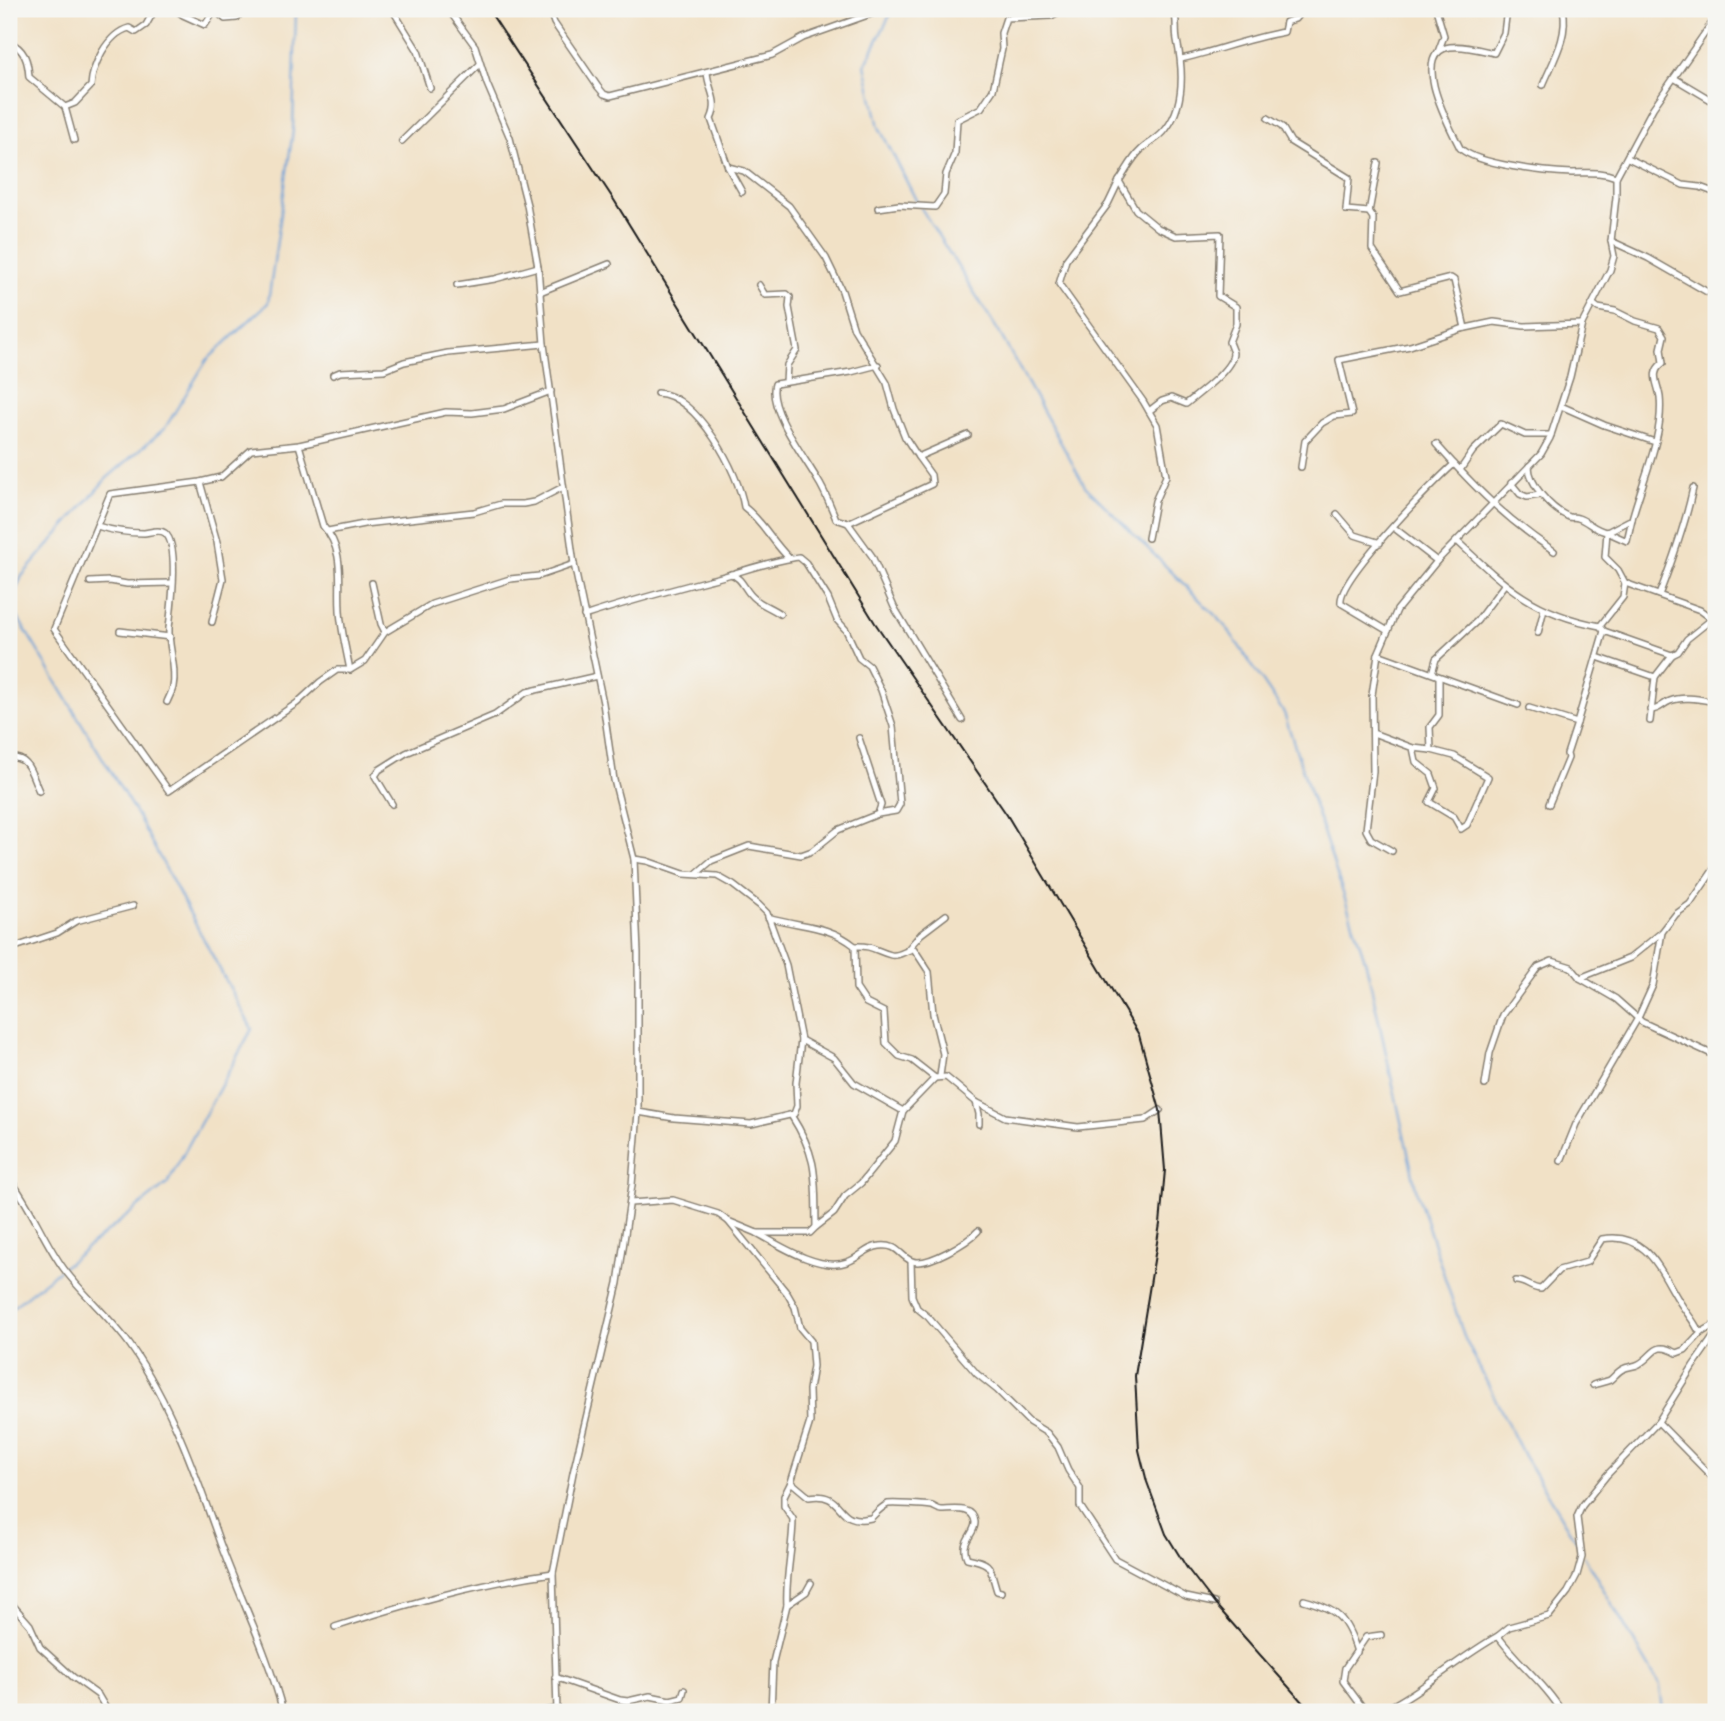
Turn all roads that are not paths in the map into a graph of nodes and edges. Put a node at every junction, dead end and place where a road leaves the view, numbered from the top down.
1 (155, 9) edge
2 (175, 9) edge
3 (392, 9) edge
4 (448, 9) edge
5 (549, 9) edge
6 (885, 9) edge
7 (1064, 9) edge
8 (1173, 9) edge
9 (1303, 9) edge
10 (1436, 9) edge
11 (1507, 9) edge
12 (1563, 9) edge
13 (242, 10) edge
14 (1716, 17) edge
15 (9, 42) edge
16 (1437, 55) junction
17 (1181, 59) junction
18 (480, 64) junction
19 (707, 72) junction
20 (1674, 78) junction
21 (1543, 85) dead end
22 (430, 88) dead end
23 (1716, 103) edge
24 (65, 107) junction
25 (1268, 118) dead end
26 (74, 140) dead end
27 (402, 141) dead end
28 (1628, 158) junction
29 (1378, 163) dead end
30 (728, 167) junction
31 (1616, 177) junction
32 (1119, 181) junction
33 (741, 192) dead end
34 (1716, 193) edge
35 (878, 208) dead end
36 (1368, 212) junction
37 (1611, 241) junction
38 (609, 264) dead end
39 (538, 267) junction
40 (457, 285) dead end
41 (758, 285) dead end
42 (540, 292) junction
43 (1716, 297) edge
44 (1593, 304) junction
45 (1582, 324) junction
46 (1465, 328) junction
47 (544, 344) junction
48 (878, 365) junction
49 (333, 375) dead end
50 (786, 382) junction
51 (551, 391) junction
52 (657, 393) dead end
53 (1561, 406) junction
54 (1149, 411) junction
55 (968, 435) dead end
56 (1551, 435) junction
57 (1655, 442) junction
58 (1436, 444) dead end
59 (299, 445) junction
60 (918, 457) junction
61 (1454, 464) junction
62 (1529, 466) junction
63 (1301, 467) dead end
64 (1460, 470) junction
65 (200, 482) junction
66 (1511, 483) junction
67 (563, 487) junction
68 (1693, 488) dead end
69 (1539, 493) junction
70 (1493, 504) junction
71 (1337, 514) dead end
72 (1632, 519) junction
73 (848, 523) junction
74 (97, 526) junction
75 (1393, 527) junction
76 (328, 531) junction
77 (1607, 532) junction
78 (1148, 538) dead end
79 (1458, 542) junction
80 (1380, 543) junction
81 (1554, 551) dead end
82 (789, 558) junction
83 (1437, 561) junction
84 (574, 564) junction
85 (731, 573) junction
86 (90, 582) dead end
87 (172, 583) junction
88 (372, 583) dead end
89 (1625, 583) junction
90 (1504, 585) junction
91 (1659, 595) junction
92 (1544, 609) junction
93 (780, 614) dead end
94 (584, 617) junction
95 (1714, 618) edge
96 (212, 622) dead end
97 (1602, 628) junction
98 (120, 631) dead end
99 (1388, 631) junction
100 (385, 632) junction
101 (1538, 633) dead end
102 (170, 638) junction
103 (1378, 654) junction
104 (1672, 655) junction
105 (1597, 657) junction
106 (350, 670) junction
107 (1432, 673) junction
108 (597, 676) junction
109 (1438, 677) junction
110 (1655, 677) junction
111 (167, 702) dead end
112 (1716, 702) edge
113 (1518, 705) dead end
114 (1529, 708) dead end
115 (1650, 710) junction
116 (962, 720) dead end
117 (1650, 721) dead end
118 (1577, 723) junction
119 (1373, 733) junction
120 (859, 738) dead end
121 (1413, 748) junction
122 (1431, 750) junction
123 (9, 758) edge
124 (39, 791) dead end
125 (392, 804) dead end
126 (1549, 804) dead end
127 (878, 814) junction
128 (1392, 851) dead end
129 (634, 859) junction
130 (1716, 866) edge
131 (697, 873) junction
132 (133, 906) dead end
133 (946, 915) dead end
134 (768, 917) junction
135 (1662, 932) junction
136 (855, 946) junction
137 (9, 949) edge
138 (908, 949) junction
139 (1580, 978) junction
140 (1638, 1018) junction
141 (801, 1040) junction
142 (1716, 1056) edge
143 (937, 1077) junction
144 (1485, 1084) dead end
145 (976, 1102) junction
146 (1160, 1110) dead end
147 (903, 1111) junction
148 (638, 1112) junction
149 (791, 1115) junction
150 (979, 1124) dead end
151 (1561, 1161) dead end
152 (9, 1178) edge
153 (630, 1203) junction
154 (728, 1221) junction
155 (816, 1227) junction
156 (978, 1231) dead end
157 (757, 1233) junction
158 (911, 1261) junction
159 (1516, 1281) dead end
160 (1716, 1324) edge
161 (1702, 1332) junction
162 (1716, 1333) edge
163 (1593, 1385) dead end
164 (1658, 1422) junction
165 (1716, 1481) edge
166 (791, 1482) junction
167 (553, 1573) junction
168 (811, 1583) dead end
169 (1001, 1592) dead end
170 (1304, 1600) dead end
171 (9, 1601) edge
172 (1214, 1602) dead end
173 (787, 1605) junction
174 (335, 1627) dead end
175 (1381, 1635) dead end
176 (1498, 1636) junction
177 (1357, 1652) junction
178 (555, 1677) junction
179 (684, 1690) dead end
180 (557, 1711) edge
181 (108, 1712) edge
182 (283, 1712) edge
183 (538, 1712) edge
184 (771, 1712) edge
185 (1366, 1712) edge
186 (1380, 1712) edge
187 (1562, 1712) edge

1 - 24 street
2 - 13 street
3 - 22 street
4 - 18 street
5 - 19 street
6 - 19 street
7 - 35 street
8 - 17 street
9 - 17 street
10 - 16 street
11 - 16 street
12 - 21 street
14 - 20 street
15 - 24 street
16 - 31 street
17 - 32 street
18 - 27 street
18 - 39 street
19 - 30 street
20 - 23 street
20 - 28 street
24 - 26 street
25 - 36 street
28 - 31 street
28 - 34 street
29 - 36 street
30 - 33 street
30 - 48 street
31 - 37 street
32 - 54 street
32 - 54 street
36 - 46 street
37 - 43 street
37 - 44 street
38 - 42 street
39 - 40 street
39 - 42 street
41 - 50 street
42 - 47 street
44 - 45 street
44 - 57 street
45 - 46 street
45 - 53 street
46 - 63 street
47 - 49 street
47 - 51 street
48 - 50 street
48 - 60 street
50 - 73 street
51 - 59 street
51 - 67 street
52 - 82 street
53 - 56 street
53 - 57 street
54 - 78 street
55 - 60 street
56 - 62 street
56 - 64 street
57 - 72 street
58 - 61 street
59 - 65 street
59 - 76 street
60 - 73 street
61 - 64 street
61 - 75 street
62 - 66 street
62 - 69 street
64 - 70 street
65 - 74 street
65 - 96 street
66 - 69 street
66 - 70 street
67 - 76 street
67 - 84 street
68 - 91 street
69 - 77 street
70 - 79 street
70 - 81 street
71 - 80 street
72 - 77 street
72 - 77 street
73 - 116 street
74 - 87 street
74 - 106 street
75 - 80 street
75 - 83 street
76 - 106 street
77 - 89 street
79 - 83 street
79 - 90 street
80 - 99 street
82 - 85 street
82 - 127 street
83 - 99 street
84 - 94 street
84 - 100 street
85 - 93 street
85 - 94 street
86 - 87 street
87 - 102 street
88 - 100 street
89 - 91 street
89 - 97 street
90 - 92 street
90 - 107 street
91 - 95 street
92 - 97 street
92 - 101 street
94 - 108 street
95 - 104 street
97 - 104 street
97 - 105 street
98 - 102 street
99 - 103 street
100 - 106 street
102 - 111 street
103 - 107 street
103 - 119 street
104 - 110 street
105 - 110 street
105 - 118 street
107 - 109 street
108 - 125 street
108 - 129 street
109 - 113 street
109 - 122 street
110 - 115 street
112 - 115 street
114 - 118 street
115 - 117 street
118 - 126 street
119 - 121 street
119 - 128 street
120 - 127 street
121 - 122 street
121 - 122 street
123 - 124 street
127 - 131 street
129 - 131 street
129 - 148 street
130 - 135 street
131 - 134 street
132 - 137 street
133 - 138 street
134 - 136 street
134 - 141 street
135 - 139 street
135 - 140 street
136 - 138 street
136 - 143 street
138 - 143 street
139 - 140 street
139 - 144 street
140 - 142 street
140 - 151 street
141 - 147 street
141 - 149 street
143 - 145 street
143 - 147 street
145 - 146 street
145 - 150 street
147 - 155 street
148 - 149 street
148 - 153 street
149 - 155 street
152 - 182 street
153 - 154 street
153 - 167 street
154 - 157 street
154 - 166 street
155 - 157 street
156 - 158 street
157 - 158 street
158 - 172 street
159 - 161 street
160 - 161 street
161 - 163 street
162 - 164 street
164 - 165 street
164 - 176 street
166 - 169 street
166 - 173 street
167 - 174 street
167 - 178 street
168 - 173 street
170 - 177 street
171 - 181 street
173 - 184 street
175 - 177 street
176 - 186 street
176 - 187 street
177 - 185 street
178 - 179 street
178 - 180 street
180 - 183 street

